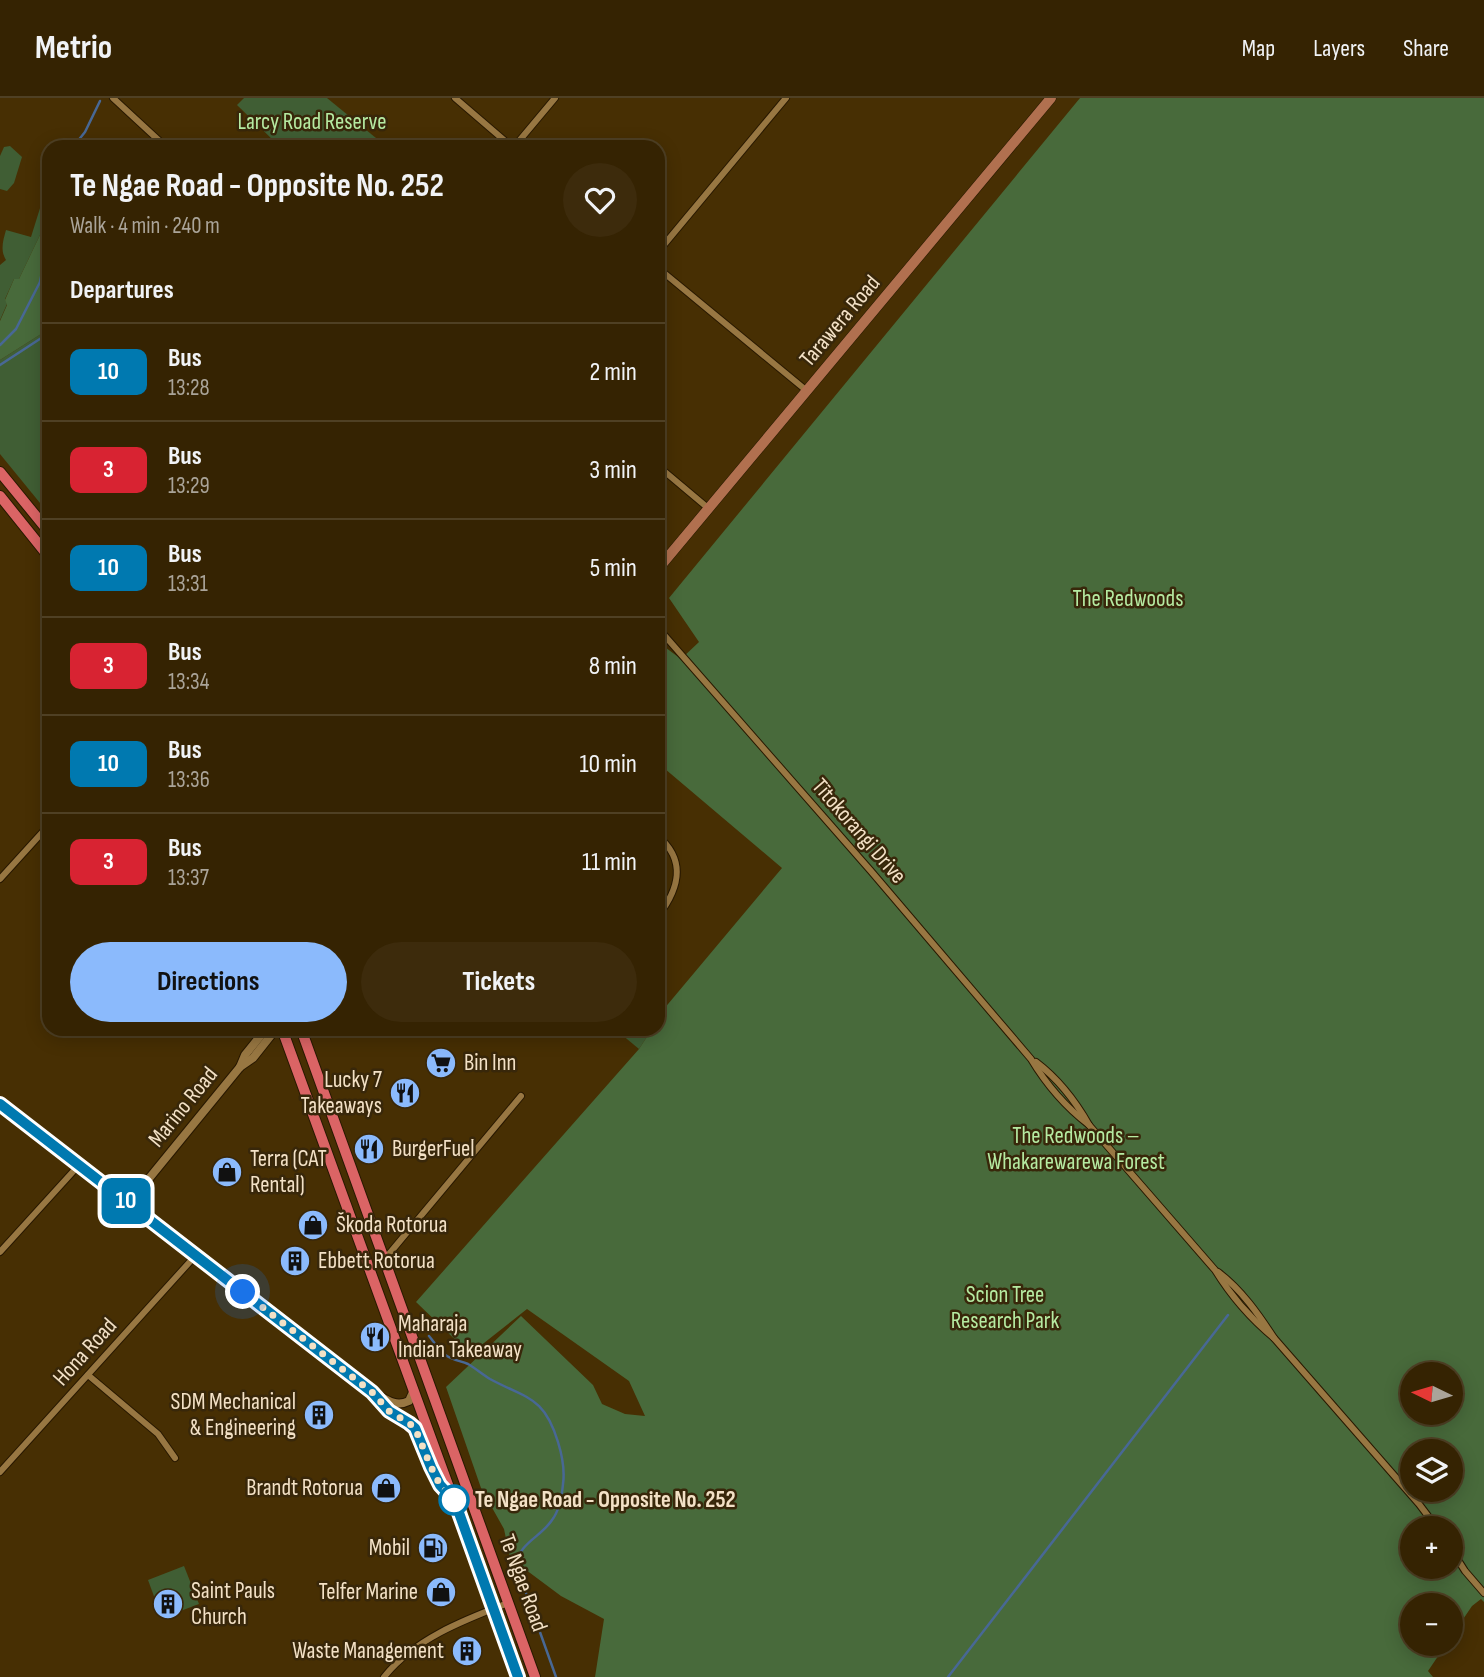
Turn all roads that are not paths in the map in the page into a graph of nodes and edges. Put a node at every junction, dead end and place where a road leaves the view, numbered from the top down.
1 (113, 98) edge
2 (454, 98) edge
3 (555, 98) edge
4 (786, 98) edge
5 (1051, 98) edge
6 (158, 140) edge
7 (505, 140) edge
8 (519, 140) edge
9 (665, 244) edge
10 (665, 274) edge
11 (807, 391) junction
12 (0, 472) edge
13 (665, 472) edge
14 (0, 496) edge
15 (708, 508) junction
16 (42, 523) edge
17 (42, 548) edge
18 (665, 560) edge
19 (665, 636) edge
20 (42, 833) edge
21 (665, 843) edge
22 (0, 879) edge
23 (665, 906) edge
24 (260, 1036) edge
25 (273, 1036) edge
26 (282, 1036) edge
27 (304, 1036) edge
28 (240, 1067) junction
29 (521, 1096) dead end
30 (0, 1104) edge
31 (79, 1165) junction
32 (129, 1203) junction
33 (0, 1252) edge
34 (196, 1255) junction
35 (384, 1260) junction
36 (88, 1374) junction
37 (414, 1390) junction
38 (372, 1392) junction
39 (175, 1458) dead end
40 (0, 1472) edge
41 (454, 1500) junction
42 (1428, 1516) edge
43 (1463, 1568) edge
44 (1484, 1593) edge
45 (508, 1604) junction
46 (493, 1609) junction
47 (384, 1677) edge
48 (518, 1677) edge
49 (535, 1677) edge

1 - 6 street
2 - 7 street
3 - 8 street
4 - 9 street
5 - 11 main road, Tarawera Road
10 - 11 street
11 - 15 main road, Tarawera Road
12 - 16 highway
13 - 15 street
14 - 17 highway
15 - 18 main road, Tarawera Road
19 - 42 street, Tītokorangi Drive
20 - 22 street
21 - 23 street
24 - 28 street, Marino Road
25 - 28 street, Marino Road
26 - 37 highway, Te Ngae Road
27 - 35 highway, Te Ngae Road
28 - 32 street, Marino Road
29 - 35 street
30 - 31 street
31 - 32 street
31 - 33 street
32 - 34 street
34 - 36 street, Hona Road
34 - 38 street
35 - 45 highway, Te Ngae Road
36 - 39 street
36 - 40 street, Hona Road
37 - 38 street
37 - 41 highway, Te Ngae Road
38 - 41 street
41 - 46 highway, Te Ngae Road
43 - 44 street
45 - 46 street
45 - 49 highway, Te Ngae Road
46 - 47 street
46 - 48 highway, Te Ngae Road

